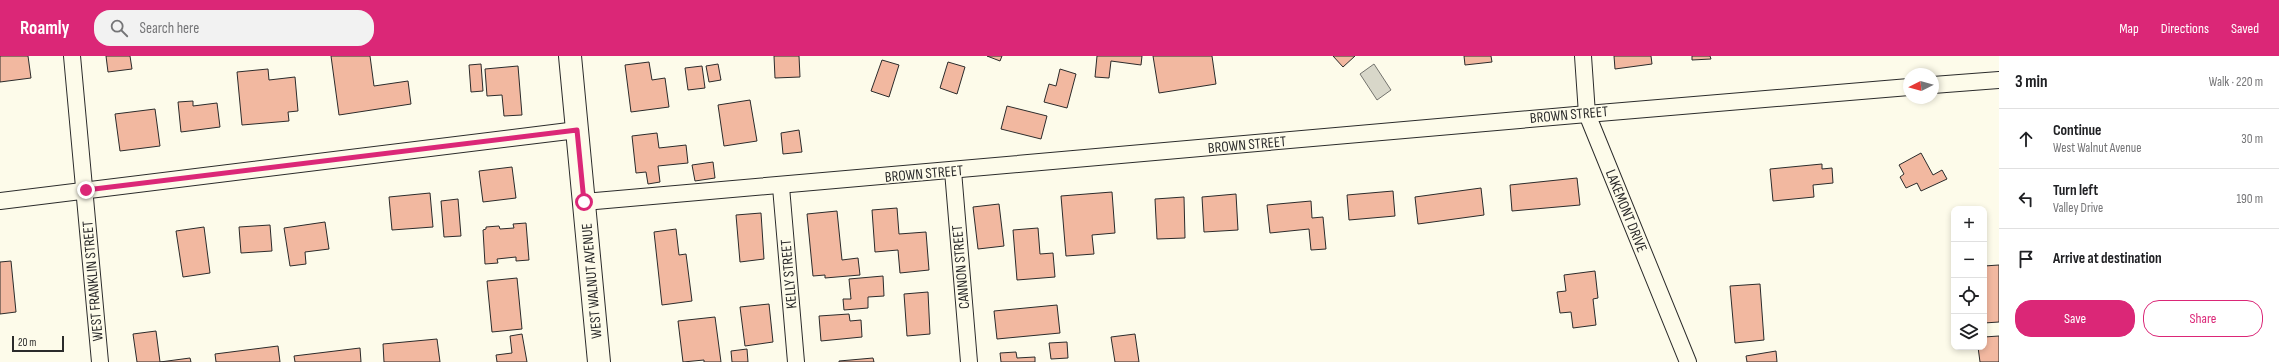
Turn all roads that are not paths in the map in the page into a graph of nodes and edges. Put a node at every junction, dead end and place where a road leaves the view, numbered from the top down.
1 (72, 56) edge
2 (570, 56) edge
3 (1583, 56) edge
4 (1999, 80) edge
5 (1939, 85) edge
6 (1903, 88) edge
7 (1587, 114) junction
8 (577, 130) junction
9 (953, 171) junction
10 (781, 187) junction
11 (86, 190) junction
12 (0, 201) edge
13 (584, 202) junction
14 (100, 362) edge
15 (599, 362) edge
16 (796, 362) edge
17 (969, 362) edge
18 (1688, 362) edge

1 - 11 street, WEST FRANKLIN STREET
2 - 8 main road, WEST WALNUT AVENUE
3 - 7 street, LAKEMONT DRIVE
4 - 5 street
6 - 7 street, BROWN STREET
7 - 9 street, BROWN STREET
7 - 18 street, LAKEMONT DRIVE
8 - 11 street
8 - 13 main road, WEST WALNUT AVENUE
9 - 10 street, BROWN STREET
9 - 17 street, CANNON STREET
10 - 13 street, BROWN STREET
10 - 16 street, KELLY STREET
11 - 12 street
11 - 14 street, WEST FRANKLIN STREET
13 - 15 main road, WEST WALNUT AVENUE

